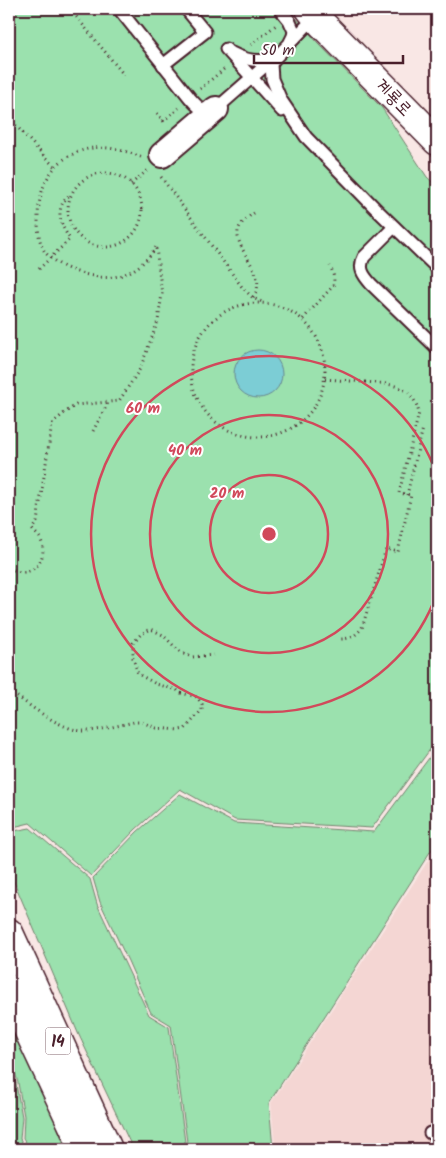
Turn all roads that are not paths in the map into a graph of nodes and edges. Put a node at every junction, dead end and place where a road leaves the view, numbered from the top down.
1 (119, 9) edge
2 (186, 9) edge
3 (280, 9) edge
4 (313, 13) edge
5 (290, 44) junction
6 (276, 57) junction
7 (163, 64) junction
8 (252, 77) junction
9 (235, 91) junction
10 (265, 92) junction
11 (216, 109) junction
12 (306, 136) junction
13 (437, 141) edge
14 (157, 163) road end
15 (394, 227) junction
16 (437, 268) edge
17 (437, 348) edge
18 (9, 933) edge
19 (9, 989) edge
20 (84, 1149) edge
21 (108, 1149) edge

1 - 7 lane
2 - 7 lane
3 - 5 lane
4 - 5 lane
4 - 13 main road, 계룡로
5 - 6 lane
6 - 8 lane
6 - 8 lane
6 - 12 lane
7 - 11 lane
8 - 9 lane
8 - 10 lane
9 - 10 lane
9 - 11 lane
10 - 12 lane
11 - 14 street
12 - 15 lane
15 - 16 lane
15 - 17 lane
18 - 21 main road, 14
19 - 20 main road, 14

